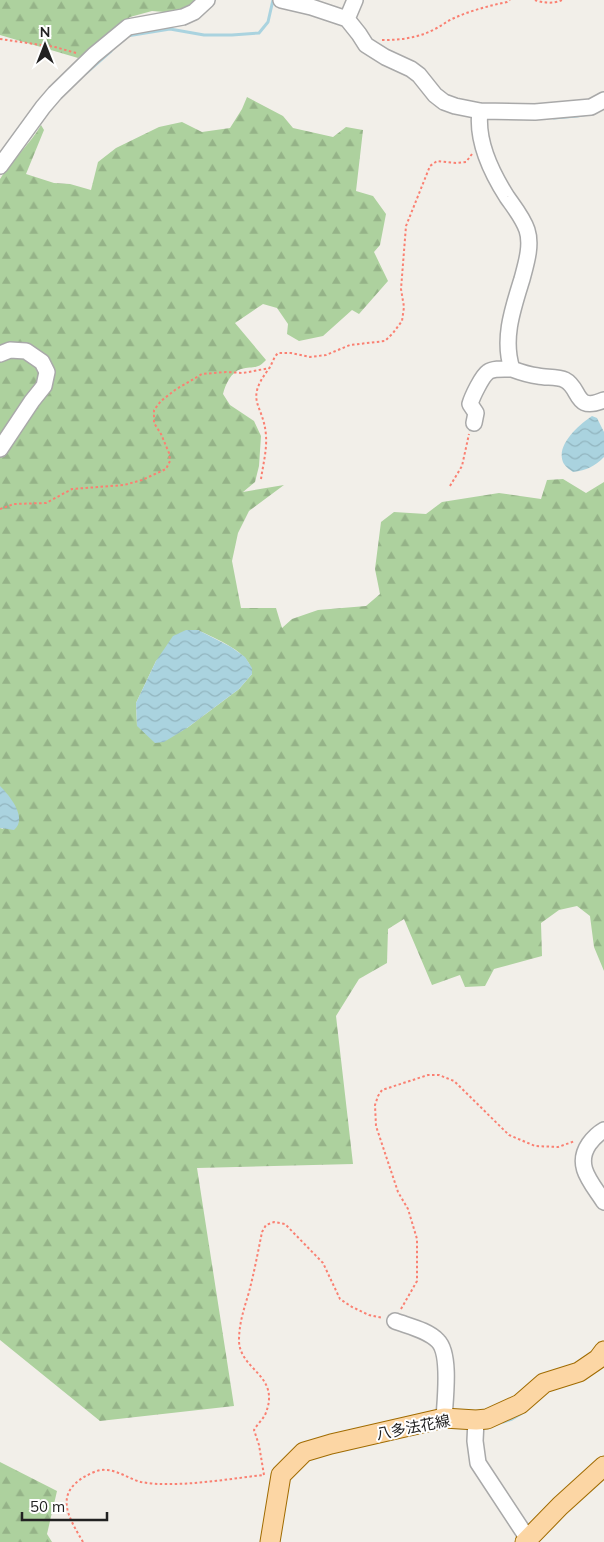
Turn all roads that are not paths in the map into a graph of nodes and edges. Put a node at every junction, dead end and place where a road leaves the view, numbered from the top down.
1 (207, 0) edge
2 (281, 0) edge
3 (355, 0) edge
4 (347, 19) junction
5 (604, 100) edge
6 (479, 115) junction
7 (0, 166) edge
8 (0, 354) edge
9 (512, 369) junction
10 (604, 400) edge
11 (474, 423) road end
12 (0, 449) edge
13 (600, 1132) edge
14 (604, 1202) edge
15 (395, 1321) road end
16 (604, 1351) edge
17 (444, 1418) junction
18 (476, 1420) junction
19 (604, 1466) edge
20 (528, 1541) edge
21 (270, 1542) edge

1 - 7 street
2 - 4 street
3 - 4 street
4 - 6 street
5 - 6 street
6 - 9 street
8 - 12 street
9 - 10 street
9 - 11 street
13 - 14 street
15 - 17 street
16 - 18 main road, 八多法花線
17 - 18 main road, 八多法花線
17 - 21 main road, 八多法花線
18 - 20 street
19 - 20 main road

